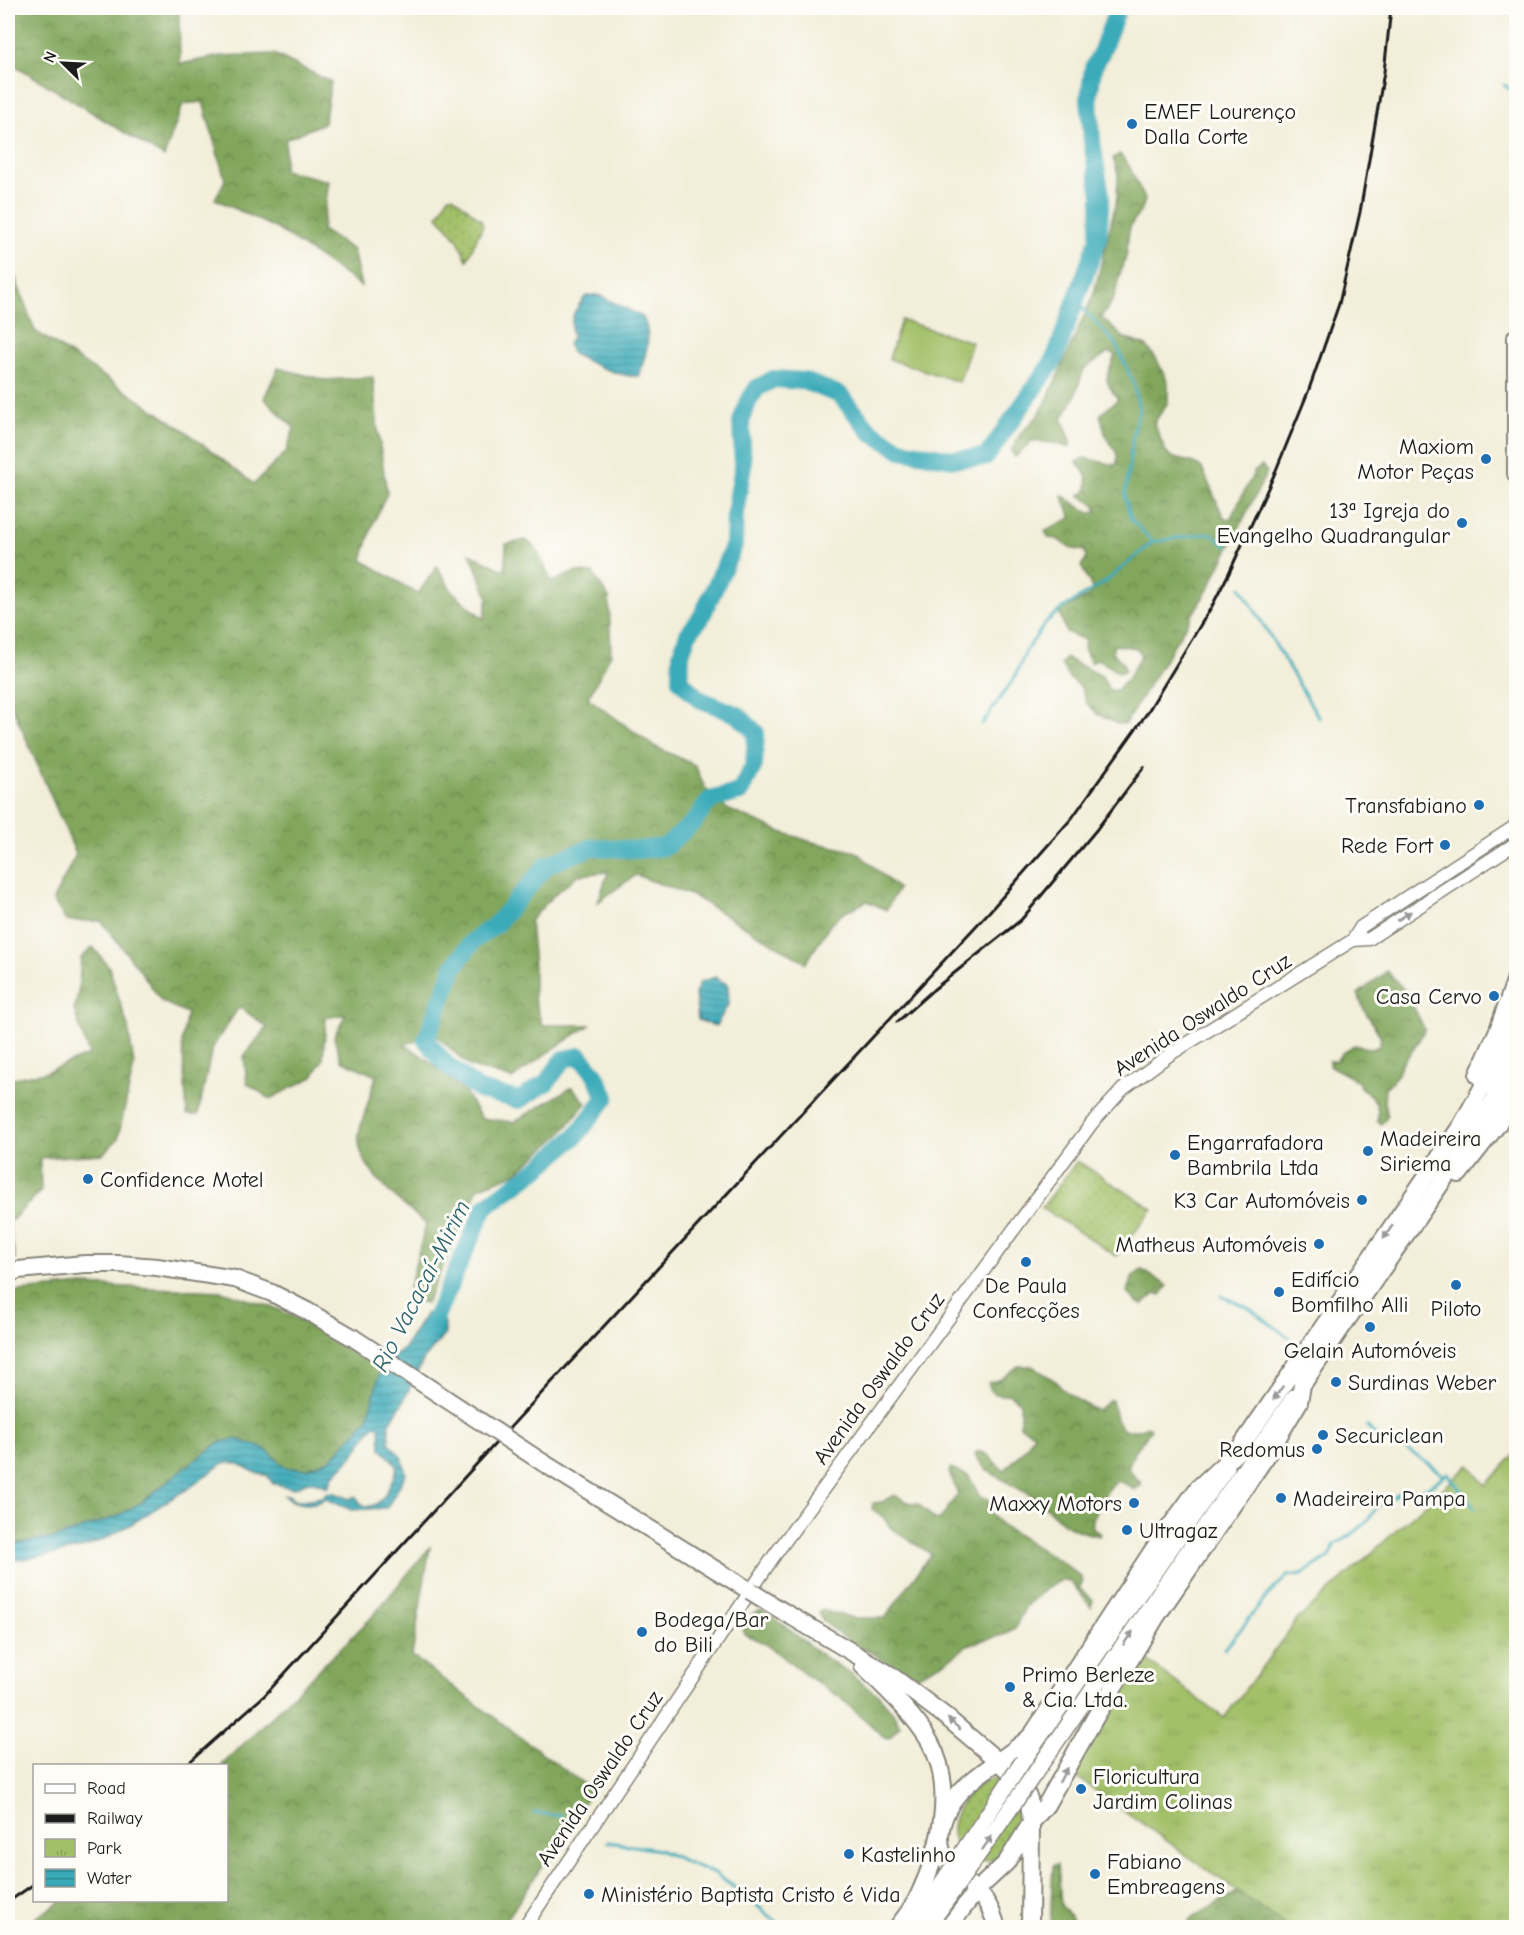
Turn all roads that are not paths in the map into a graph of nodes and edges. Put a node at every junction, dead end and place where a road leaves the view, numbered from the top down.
1 (1516, 337) edge
2 (1516, 474) edge
3 (1516, 823) edge
4 (1516, 843) edge
5 (1419, 890) junction
6 (1428, 900) junction
7 (1353, 940) junction
8 (1516, 978) edge
9 (1516, 1012) edge
10 (1516, 1050) edge
11 (1516, 1088) edge
12 (1422, 1183) junction
13 (1433, 1196) junction
14 (8, 1274) edge
15 (1302, 1385) junction
16 (1237, 1452) junction
17 (847, 1650) junction
18 (998, 1762) junction
19 (1031, 1823) junction
20 (941, 1828) junction
21 (949, 1886) junction
22 (977, 1890) junction
23 (524, 1928) edge
24 (897, 1928) edge
25 (908, 1928) edge
26 (927, 1928) edge
27 (948, 1928) edge
28 (997, 1928) edge
29 (1030, 1928) edge

1 - 2 highway
3 - 5 street, Avenida Oswaldo Cruz
4 - 6 street, Avenida Oswaldo Cruz
5 - 6 street
5 - 7 street, Avenida Oswaldo Cruz
7 -> 6 street, Avenida Oswaldo Cruz
7 - 23 street, Avenida Oswaldo Cruz
8 - 12 highway
9 - 12 highway
10 - 13 highway
11 - 13 highway
12 -> 16 highway
13 - 15 highway
14 - 17 highway, bridge
19 -> 15 highway
21 -> 15 main road, bridge
16 - 18 highway
16 - 21 main road, bridge
18 -> 17 highway
17 - 20 highway
18 - 19 highway
18 - 20 highway
19 - 22 highway
19 - 29 highway
20 - 22 highway
20 - 24 highway
21 - 25 main road
21 - 26 main road
22 - 27 highway
22 - 28 highway

